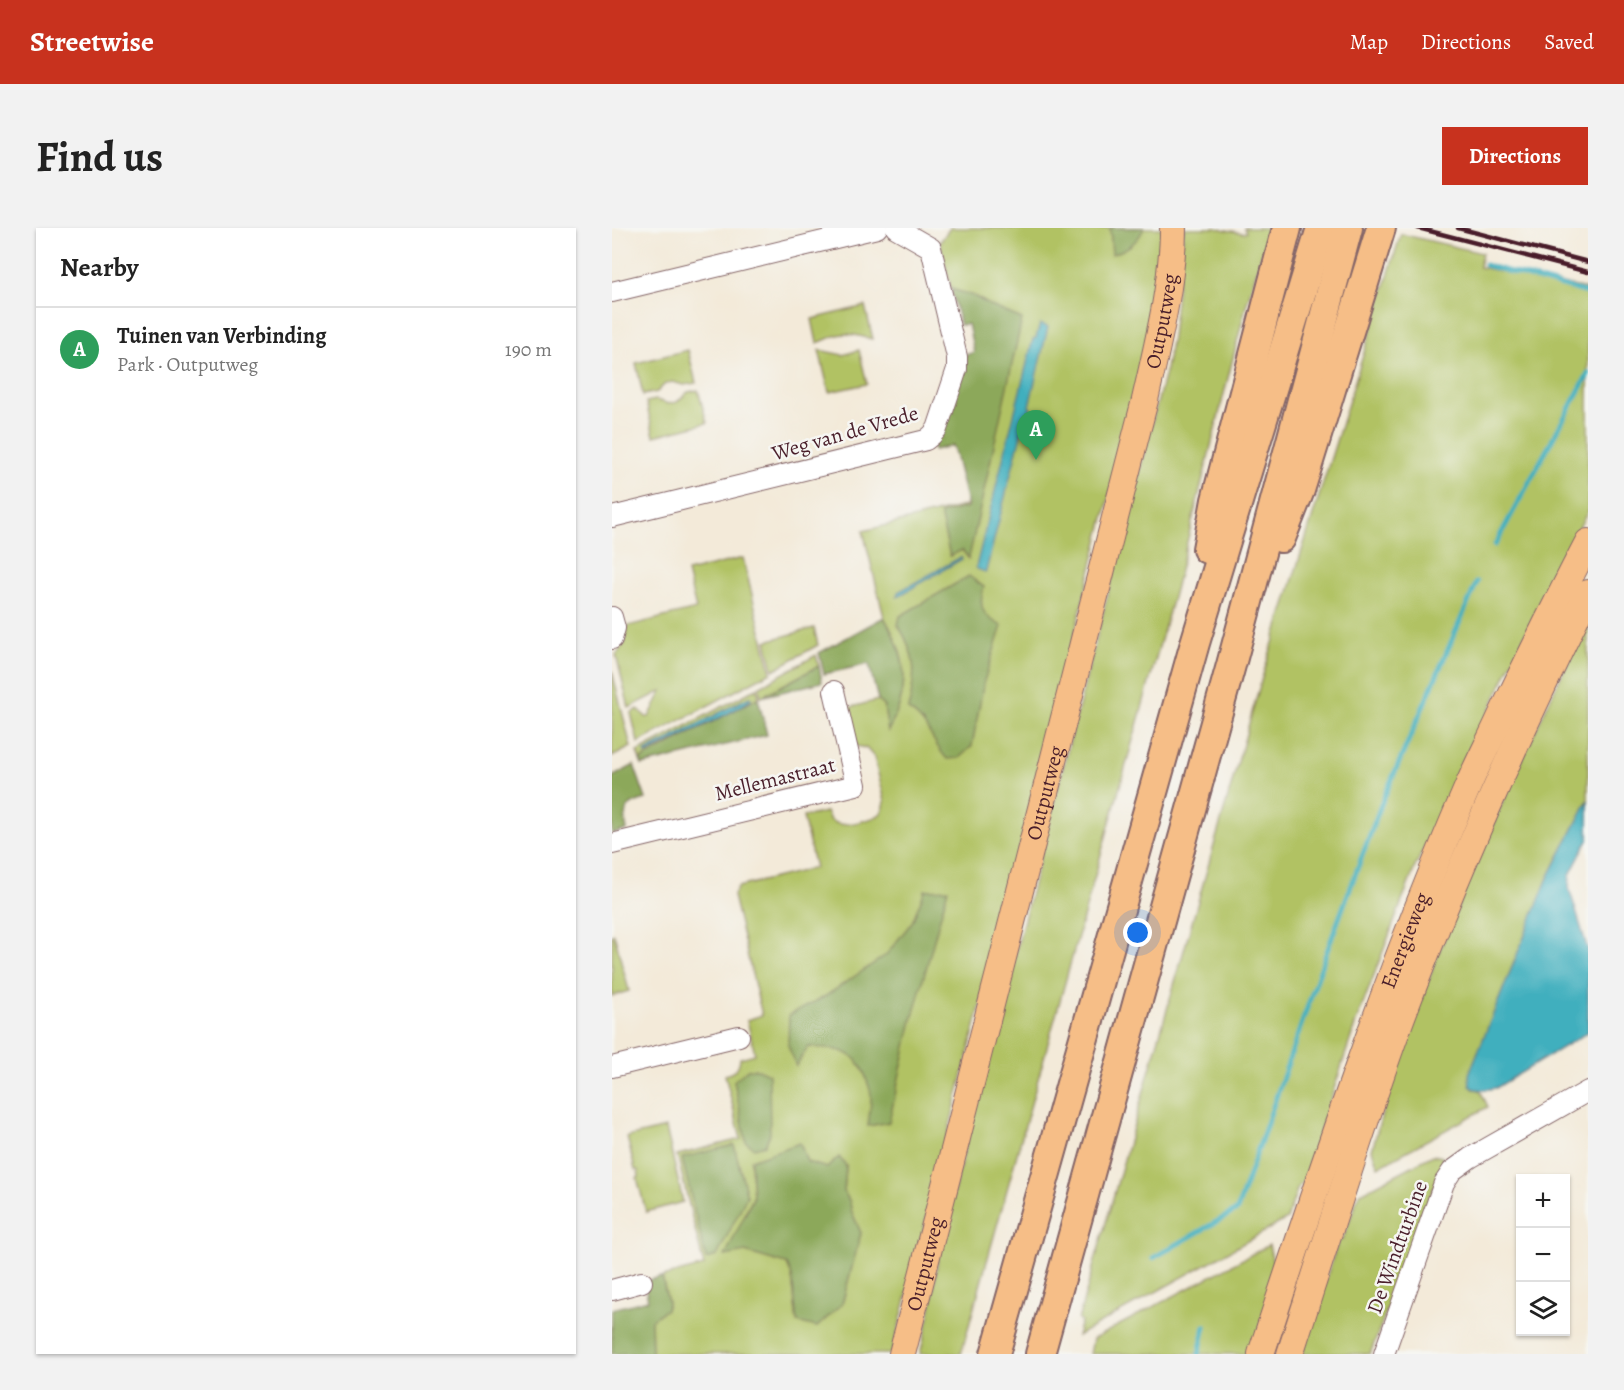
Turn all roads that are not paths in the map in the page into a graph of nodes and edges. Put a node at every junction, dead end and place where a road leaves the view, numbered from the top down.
1 (877, 228) edge
2 (896, 228) edge
3 (1173, 228) edge
4 (1286, 228) edge
5 (1333, 234) edge
6 (1377, 240) edge
7 (612, 292) edge
8 (612, 517) edge
9 (1588, 542) edge
10 (1588, 593) edge
11 (612, 616) edge
12 (612, 639) edge
13 (1231, 665) junction
14 (834, 691) dead end
15 (1182, 691) junction
16 (612, 844) edge
17 (739, 1035) dead end
18 (612, 1067) edge
19 (1588, 1091) edge
20 (642, 1282) dead end
21 (612, 1290) edge
22 (902, 1354) edge
23 (995, 1354) edge
24 (1040, 1354) edge
25 (1261, 1354) edge
26 (1290, 1354) edge
27 (1384, 1354) edge

1 - 7 street
2 - 8 street, Weg van de Vrede
3 - 22 main road, Outputweg
4 - 15 highway
5 - 13 highway
5 - 15 highway
6 - 13 highway
9 - 25 main road, Energieweg
10 - 26 main road, Energieweg
11 - 12 street
13 - 24 highway
14 - 16 street, Mellemastraat
15 - 23 highway
17 - 18 street
19 - 27 street, De Windturbine
20 - 21 street

